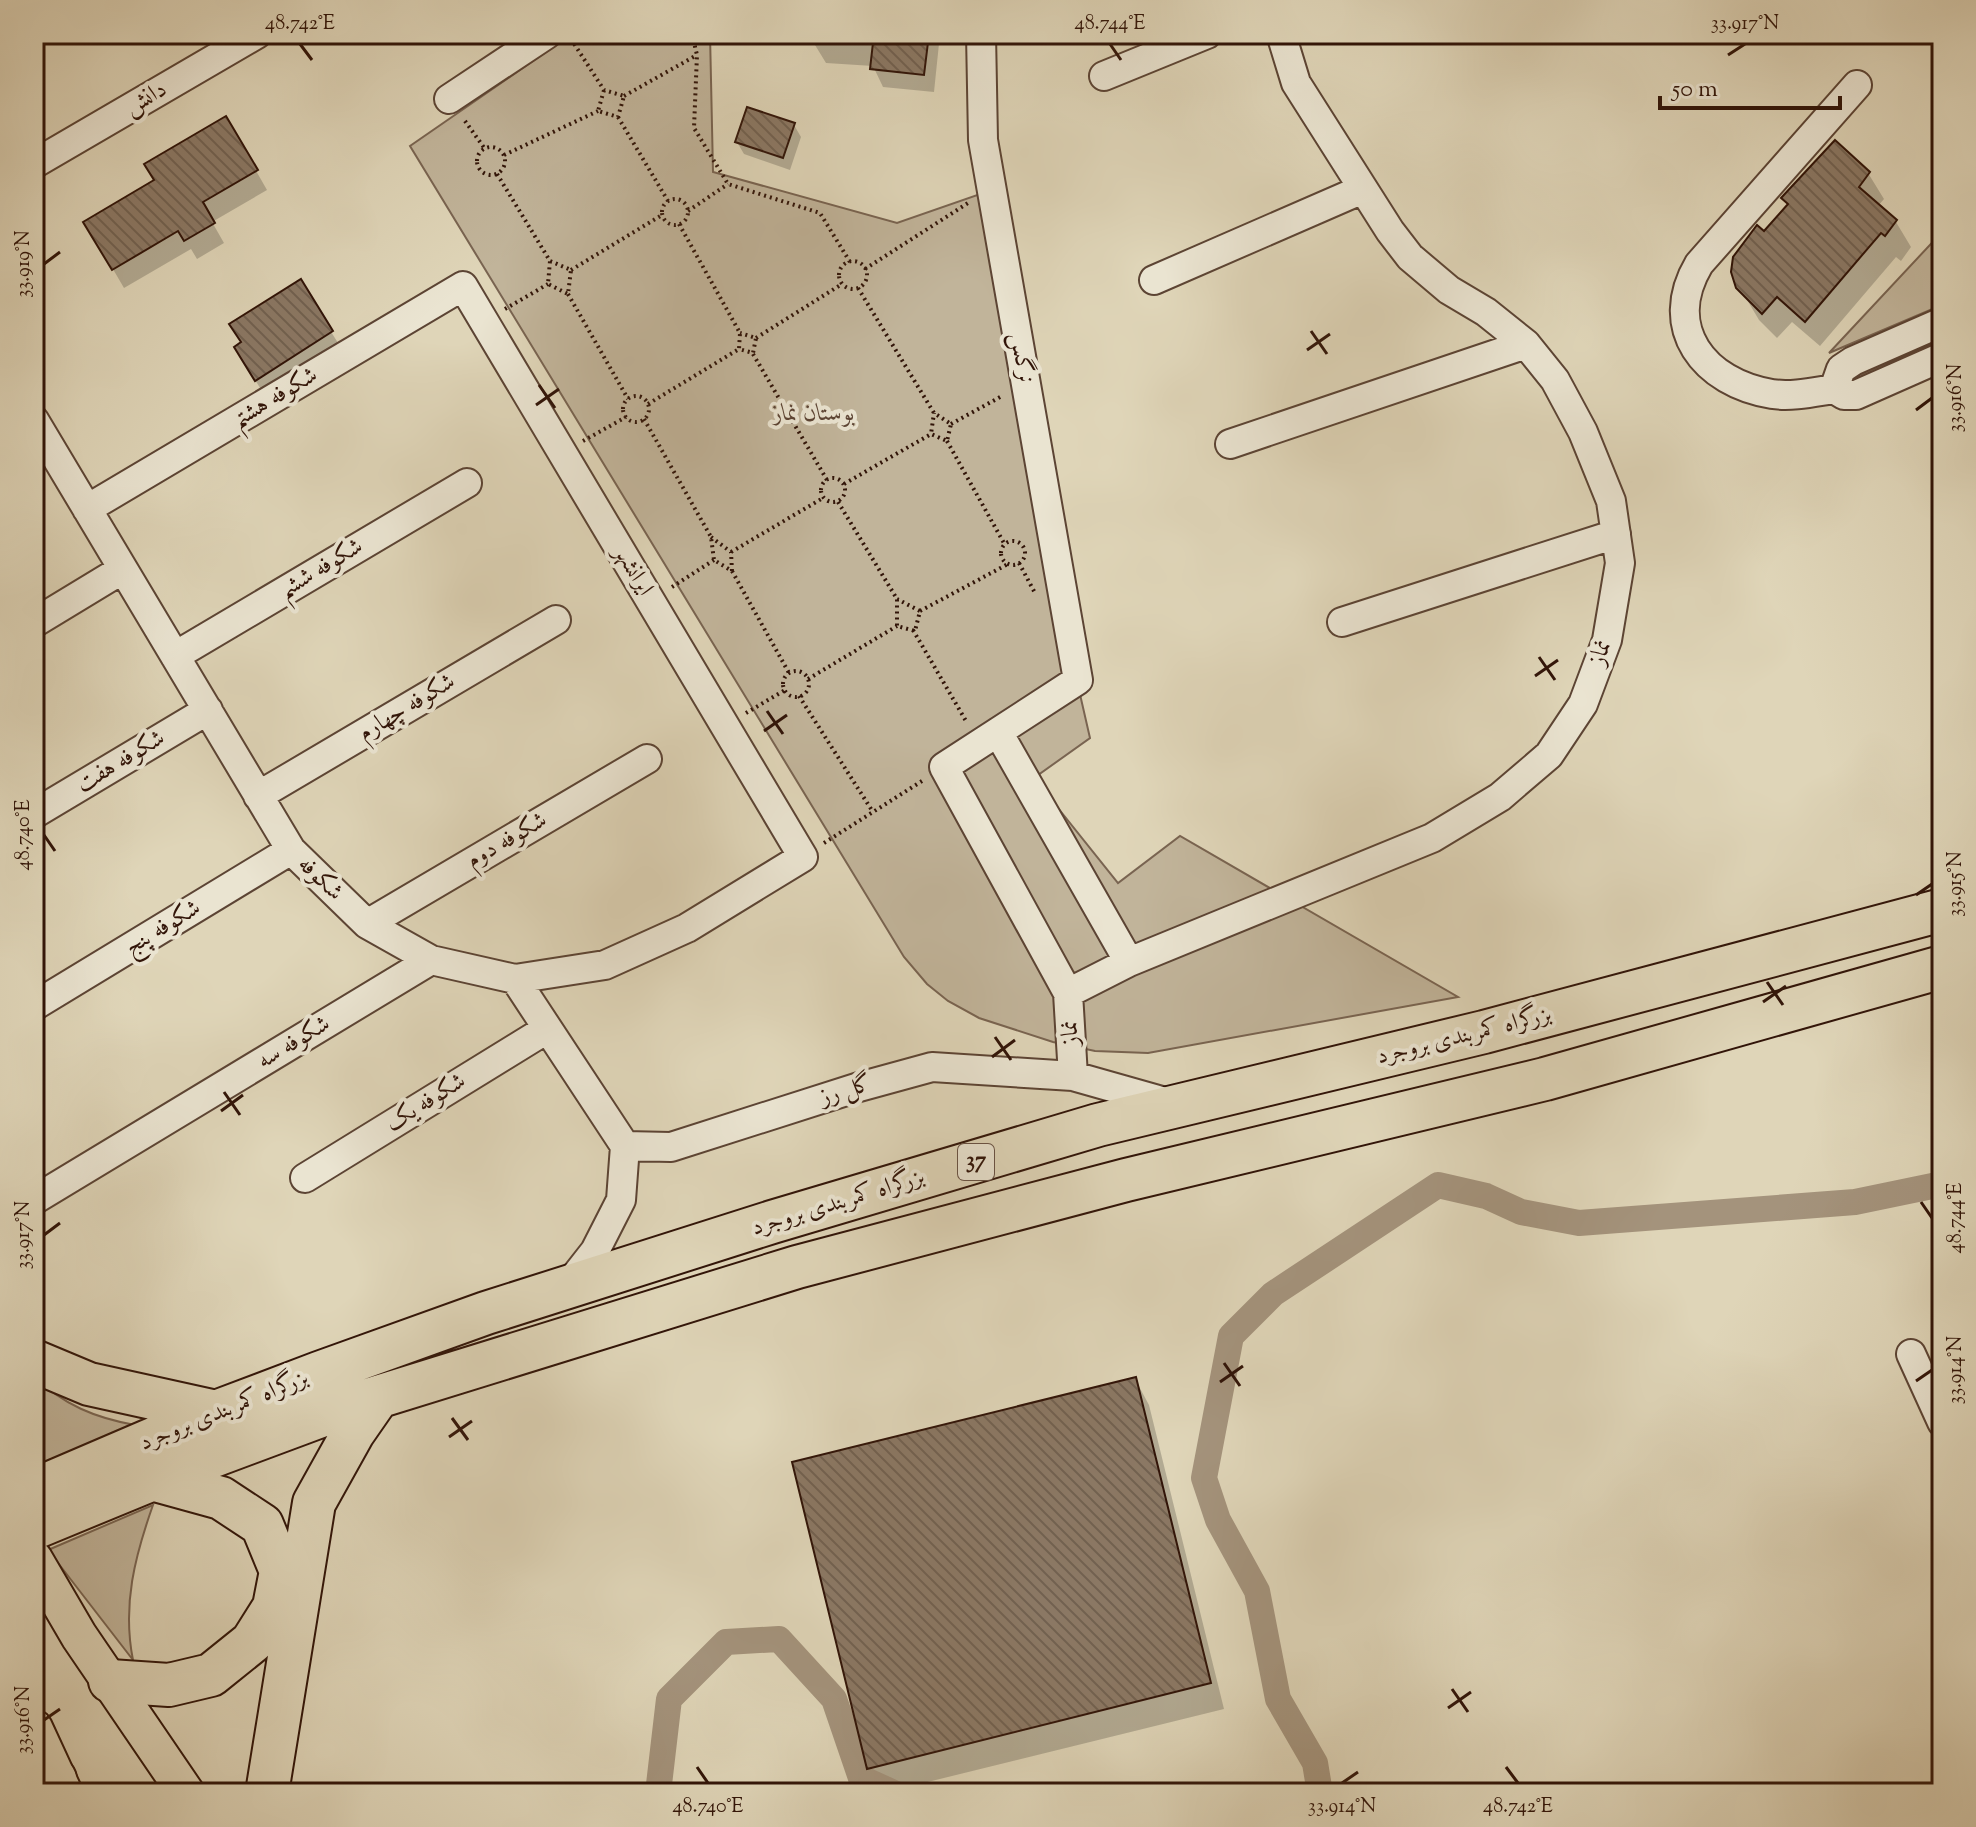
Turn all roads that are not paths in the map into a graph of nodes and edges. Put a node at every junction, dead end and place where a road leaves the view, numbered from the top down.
1 (257, 34) edge
2 (547, 34) edge
3 (981, 34) edge
4 (1207, 34) edge
5 (1281, 34) edge
6 (1104, 76) dead end
7 (1857, 85) dead end
8 (449, 99) road end
9 (34, 164) edge
10 (1363, 189) junction
11 (1154, 280) dead end
12 (463, 286) joint
13 (1942, 322) edge
14 (1526, 344) junction
15 (1942, 357) edge
16 (1834, 389) junction
17 (36, 427) edge
18 (1230, 444) dead end
19 (467, 483) dead end
20 (87, 509) junction
21 (1616, 534) junction
22 (123, 569) junction
23 (556, 620) dead end
24 (1342, 622) dead end
25 (34, 623) edge
26 (175, 656) junction
27 (208, 710) junction
28 (989, 738) junction
29 (647, 759) dead end
30 (258, 796) junction
31 (34, 814) edge
32 (291, 850) junction
33 (803, 857) joint
34 (1942, 910) edge
35 (367, 924) junction
36 (431, 960) junction
37 (1129, 962) junction
38 (1942, 967) edge
39 (515, 979) junction
40 (1068, 993) junction
41 (34, 1006) edge
42 (547, 1029) junction
43 (1073, 1076) junction
44 (1177, 1106) junction
45 (625, 1146) junction
46 (305, 1178) dead end
47 (34, 1200) edge
48 (566, 1288) junction
49 (1911, 1354) dead end
50 (34, 1361) edge
51 (378, 1397) junction
52 (216, 1412) junction
53 (1942, 1422) edge
54 (152, 1479) junction
55 (36, 1525) edge
56 (110, 1681) junction
57 (34, 1728) edge
58 (51, 1780) edge
59 (186, 1793) edge
60 (267, 1793) edge

1 - 9 street, دانش
2 - 8 street
3 - 28 street, نرگس
4 - 6 street
5 - 10 street, نماز
7 - 16 street
10 - 11 street
10 - 14 street, نماز
12 - 20 street, شکوفه هشتم
12 - 33 street, ایرانشهر
13 - 16 street
14 - 18 street
14 - 21 street, نماز
15 - 16 street
17 - 20 street, شکوفه
19 - 26 street, شکوفه ششم
20 - 22 street, شکوفه
21 - 24 street
21 - 37 street, نماز
22 - 25 street
22 - 26 street, شکوفه
23 - 30 street, شکوفه چهارم
26 - 27 street, شکوفه
27 - 30 street, شکوفه
27 - 31 street, شکوفه هفت
28 - 37 street
28 - 40 street
29 - 35 street, شکوفه دوم
30 - 32 street, شکوفه
32 - 35 street, شکوفه
32 - 41 street, شکوفه پنج
33 - 39 street, شکوفه
34 - 44 highway, بزرگراه کمربندی بروجرد / 37
35 - 36 street, شکوفه
36 - 39 street, شکوفه
36 - 47 street, شکوفه سه
37 - 40 street, نماز
38 - 51 highway, بزرگراه کمربندی بروجرد / 37
39 - 42 street
40 - 43 street, نماز
42 - 45 street
42 - 46 street, شکوفه یک
43 - 44 street, گل رز
43 - 45 street, گل رز
44 - 48 highway, بزرگراه کمربندی بروجرد / 37
45 - 48 street
48 - 52 highway, بزرگراه کمربندی بروجرد / 37
49 - 53 street
50 - 52 highway
51 - 54 highway, بزرگراه کمربندی بروجرد / 37
51 - 60 highway
52 - 55 highway, بزرگراه کمربندی بروجرد / 37
54 - 55 highway, بزرگراه کمربندی بروجرد / 37
54 - 56 highway
55 - 56 main road
56 - 59 main road
57 - 58 main road

